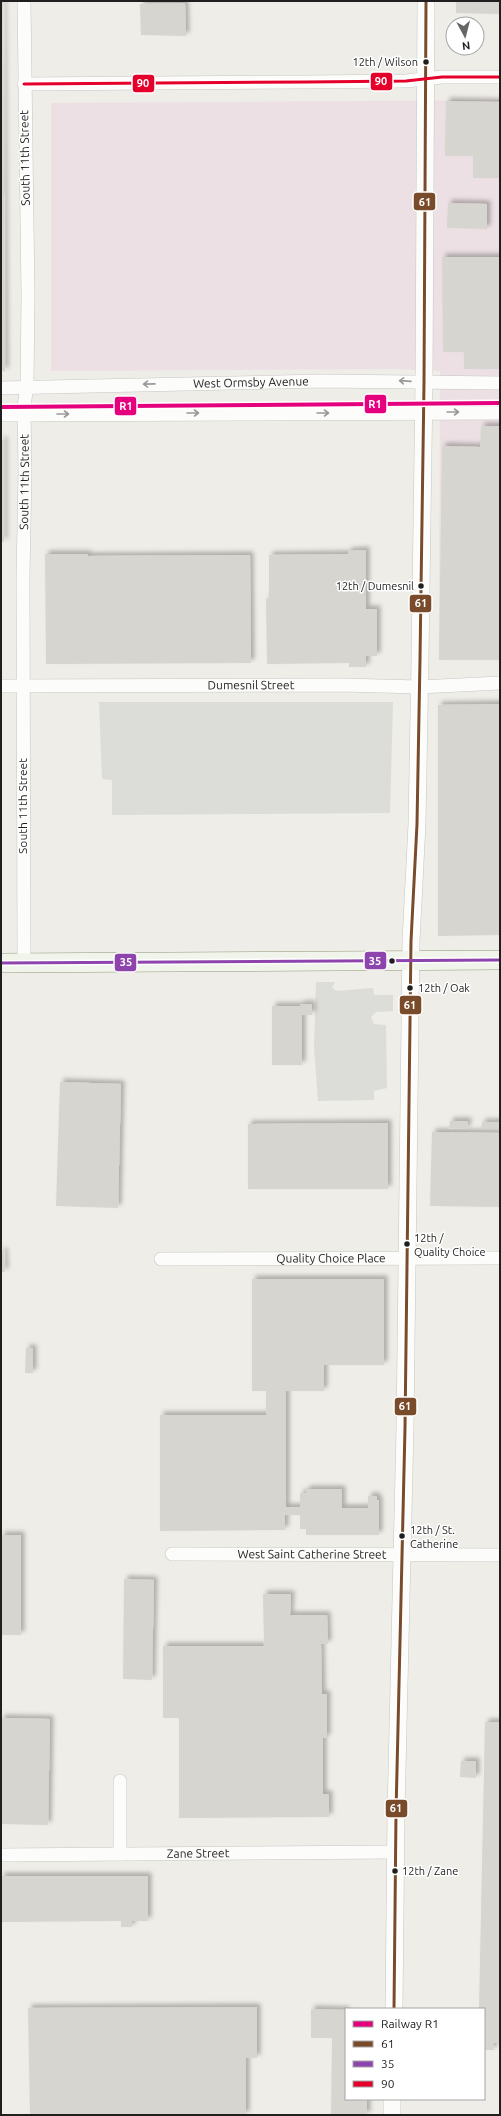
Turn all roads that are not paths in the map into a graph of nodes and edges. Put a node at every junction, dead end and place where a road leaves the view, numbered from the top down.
1 (24, 1) edge
2 (426, 1) edge
3 (500, 77) edge
4 (425, 79) junction
5 (24, 84) junction
6 (424, 383) junction
7 (500, 383) edge
8 (27, 386) junction
9 (1, 388) edge
10 (424, 412) junction
11 (500, 413) edge
12 (24, 414) junction
13 (1, 415) edge
14 (500, 683) edge
15 (1, 686) edge
16 (23, 687) junction
17 (419, 687) junction
18 (500, 960) edge
19 (411, 961) junction
20 (1, 963) edge
21 (24, 963) junction
22 (406, 1258) junction
23 (500, 1258) edge
24 (161, 1259) dead end
25 (172, 1554) dead end
26 (402, 1556) junction
27 (500, 1556) edge
28 (120, 1781) dead end
29 (396, 1852) junction
30 (120, 1854) junction
31 (1, 1855) edge
32 (394, 2008) edge
33 (392, 2100) edge
34 (392, 2115) edge

1 - 5 street, South 11th Street
2 - 4 street
3 - 4 street
4 - 5 street
4 - 6 street
5 - 8 street, South 11th Street
6 - 7 street, West Ormsby Avenue
6 -> 8 street, West Ormsby Avenue
6 - 10 street
8 - 9 street, West Ormsby Avenue
8 - 12 street, South 11th Street
10 -> 11 street
12 -> 10 street
10 - 17 street
12 - 13 street
12 - 16 street, South 11th Street
14 - 17 street, Dumesnil Street
15 - 16 street, Dumesnil Street
16 - 17 street, Dumesnil Street
16 - 21 street, South 11th Street
17 - 19 street
18 - 19 main road
19 - 21 main road
19 - 22 street
20 - 21 main road
22 - 23 street, Quality Choice Place
22 - 24 street, Quality Choice Place
22 - 26 street
25 - 26 street, West Saint Catherine Street
26 - 27 street, West Saint Catherine Street
26 - 29 street
28 - 30 street
29 - 30 street, Zane Street
29 - 32 street
30 - 31 street, Zane Street
33 - 34 street

